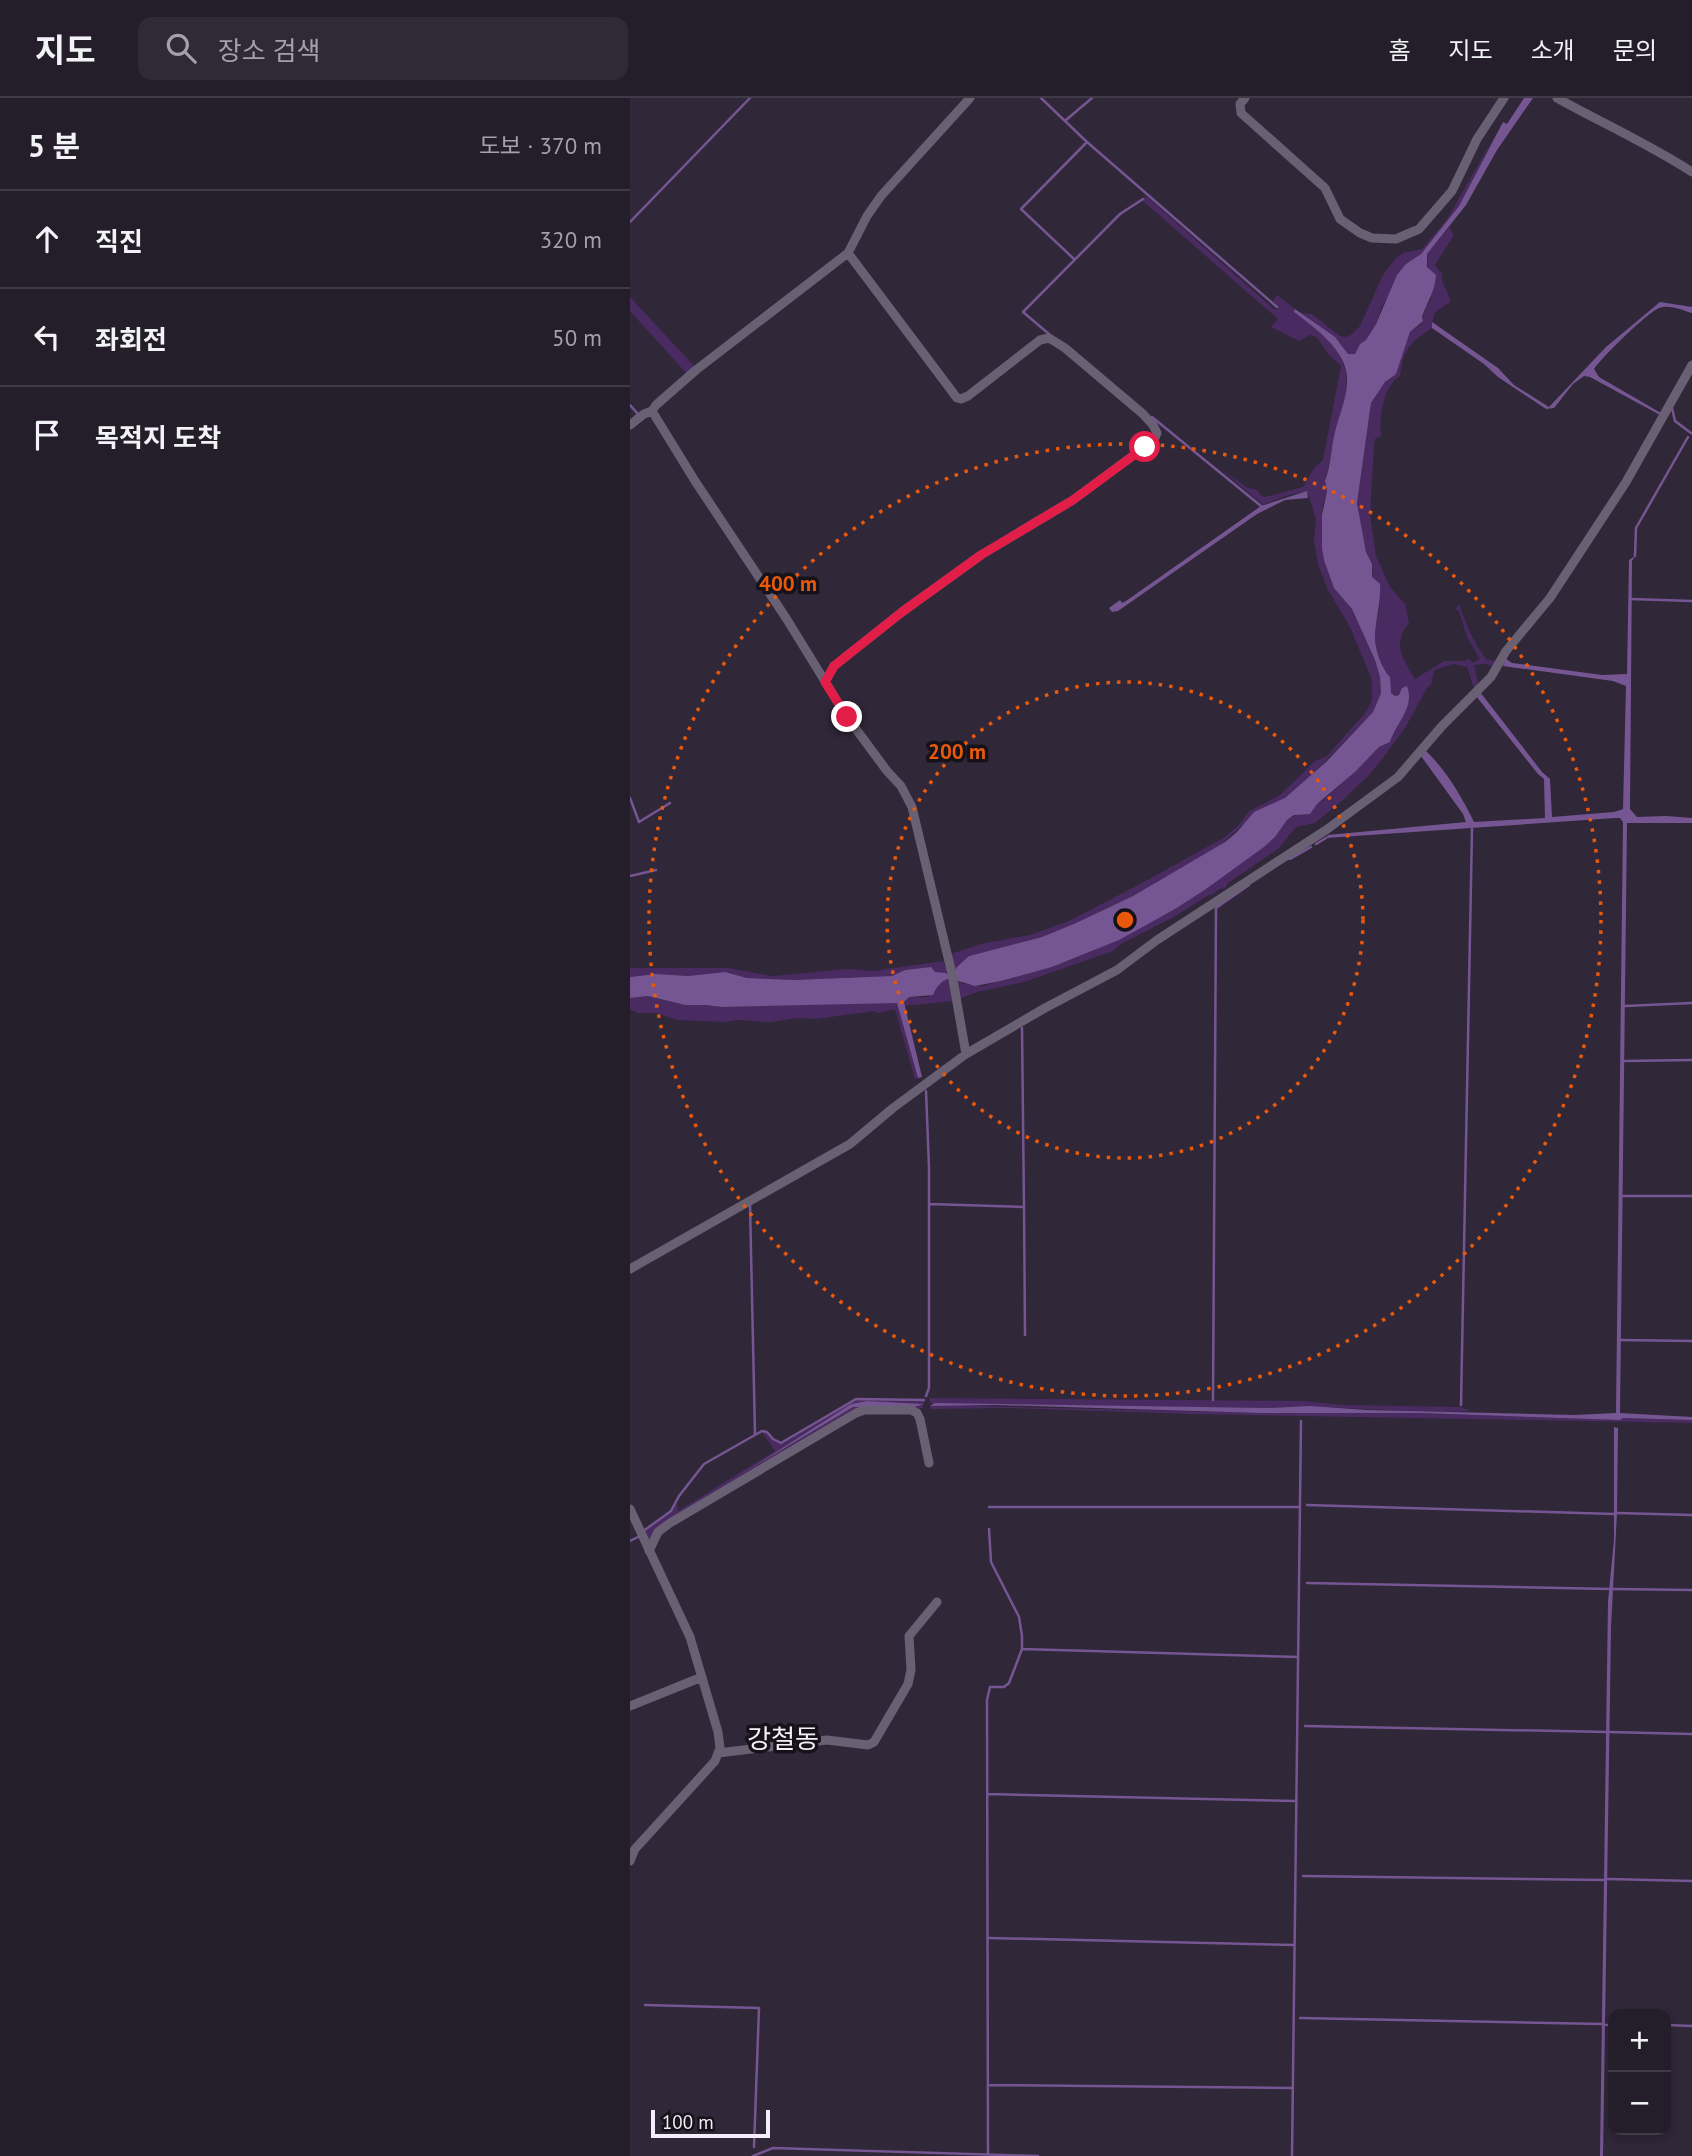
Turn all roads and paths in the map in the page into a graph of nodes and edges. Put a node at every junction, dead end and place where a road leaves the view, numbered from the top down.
1 (970, 98) edge
2 (1245, 98) edge
3 (1504, 98) edge
4 (1557, 98) edge
5 (1692, 172) edge
6 (848, 253) junction
7 (1692, 365) edge
8 (652, 411) junction
9 (630, 425) edge
10 (825, 682) junction
11 (966, 1054) junction
12 (630, 1269) edge
13 (929, 1463) dead end
14 (630, 1508) edge
15 (649, 1551) junction
16 (937, 1602) dead end
17 (702, 1677) junction
18 (630, 1706) edge
19 (718, 1753) junction
20 (630, 1861) edge

1 - 6 street
2 - 3 street
4 - 5 street
6 - 8 street
6 - 10 street
7 - 11 street
8 - 9 street
8 - 10 street
10 - 11 street
11 - 12 street
13 - 15 street
14 - 15 street
15 - 17 street
16 - 19 street
17 - 18 street
17 - 19 street
19 - 20 street

